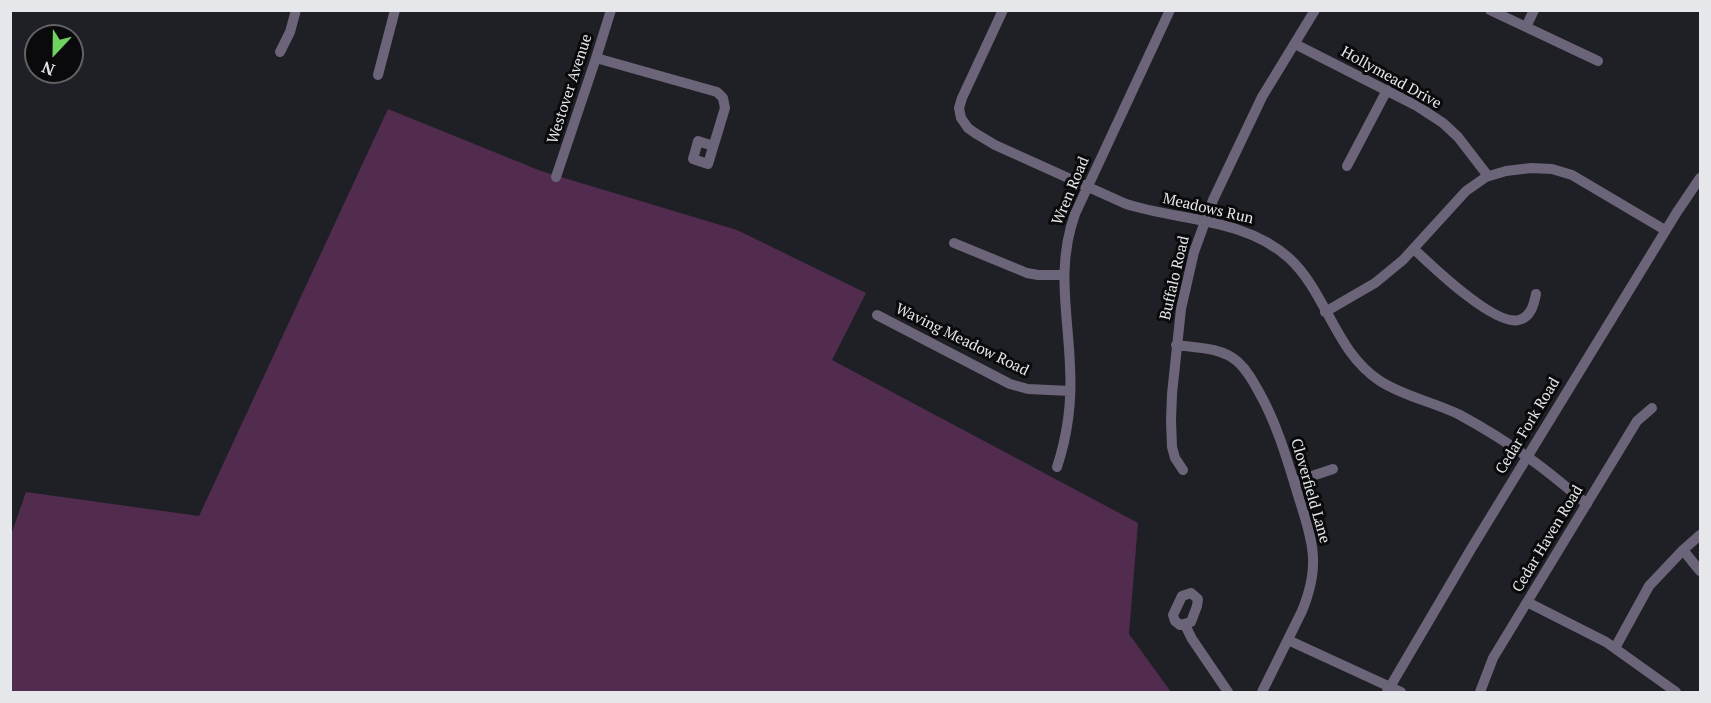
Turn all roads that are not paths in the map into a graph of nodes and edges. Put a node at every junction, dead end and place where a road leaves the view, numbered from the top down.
1 (296, 10) edge
2 (395, 10) edge
3 (611, 10) edge
4 (1003, 10) edge
5 (1170, 10) edge
6 (1315, 10) edge
7 (1490, 10) edge
8 (1534, 10) edge
9 (1526, 27) junction
10 (1295, 44) junction
11 (280, 52) dead end
12 (596, 58) junction
13 (1598, 61) dead end
14 (378, 75) dead end
15 (1387, 90) junction
16 (713, 146) dead end
17 (1347, 166) dead end
18 (1488, 176) junction
19 (556, 177) dead end
20 (1701, 178) edge
21 (1088, 187) junction
22 (1205, 222) junction
23 (1665, 230) junction
24 (954, 243) dead end
25 (1414, 249) junction
26 (1064, 275) junction
27 (1536, 294) dead end
28 (1325, 312) junction
29 (876, 315) dead end
30 (1176, 345) junction
31 (1070, 391) junction
32 (1652, 408) dead end
33 (1527, 456) junction
34 (1057, 467) dead end
35 (1333, 469) dead end
36 (1183, 470) dead end
37 (1294, 482) junction
38 (1587, 504) junction
39 (1701, 535) edge
40 (1683, 550) junction
41 (1701, 571) edge
42 (1527, 602) junction
43 (1185, 625) dead end
44 (1288, 640) junction
45 (1615, 648) junction
46 (1388, 690) edge
47 (1228, 693) edge
48 (1262, 693) edge
49 (1401, 693) edge
50 (1480, 693) edge
51 (1676, 693) edge

1 - 11 street
2 - 14 street
3 - 12 street, Westover Avenue
4 - 21 street, Meadows Run
5 - 21 street, Wren Road
6 - 10 street, Buffalo Road
7 - 9 street
8 - 9 street
9 - 13 street
10 - 15 street, Hollymead Drive
10 - 22 street, Buffalo Road
12 - 16 street
12 - 19 street, Westover Avenue
15 - 17 street
15 - 18 street, Hollymead Drive
18 - 23 street
18 - 25 street
20 - 23 street, Cedar Fork Road
21 - 22 street, Meadows Run
21 - 26 street, Wren Road
22 - 28 street, Meadows Run
22 - 30 street, Buffalo Road
23 - 33 street, Cedar Fork Road
24 - 26 street
25 - 27 street
25 - 28 street
26 - 31 street, Wren Road
28 - 33 street, Meadows Run
29 - 31 street, Waving Meadow Road
30 - 36 street, Buffalo Road
30 - 37 street, Cloverfield Lane
31 - 34 street, Wren Road
32 - 38 street, Cedar Haven Road
33 - 38 street, Meadows Run
33 - 46 street, Cedar Fork Road
35 - 37 street
37 - 44 street, Cloverfield Lane
38 - 42 street, Cedar Haven Road
39 - 40 street
40 - 41 street
40 - 45 street
42 - 45 street
42 - 50 street, Cedar Haven Road
43 - 47 street
44 - 46 street
44 - 48 street, Cloverfield Lane
45 - 51 street
46 - 49 street

